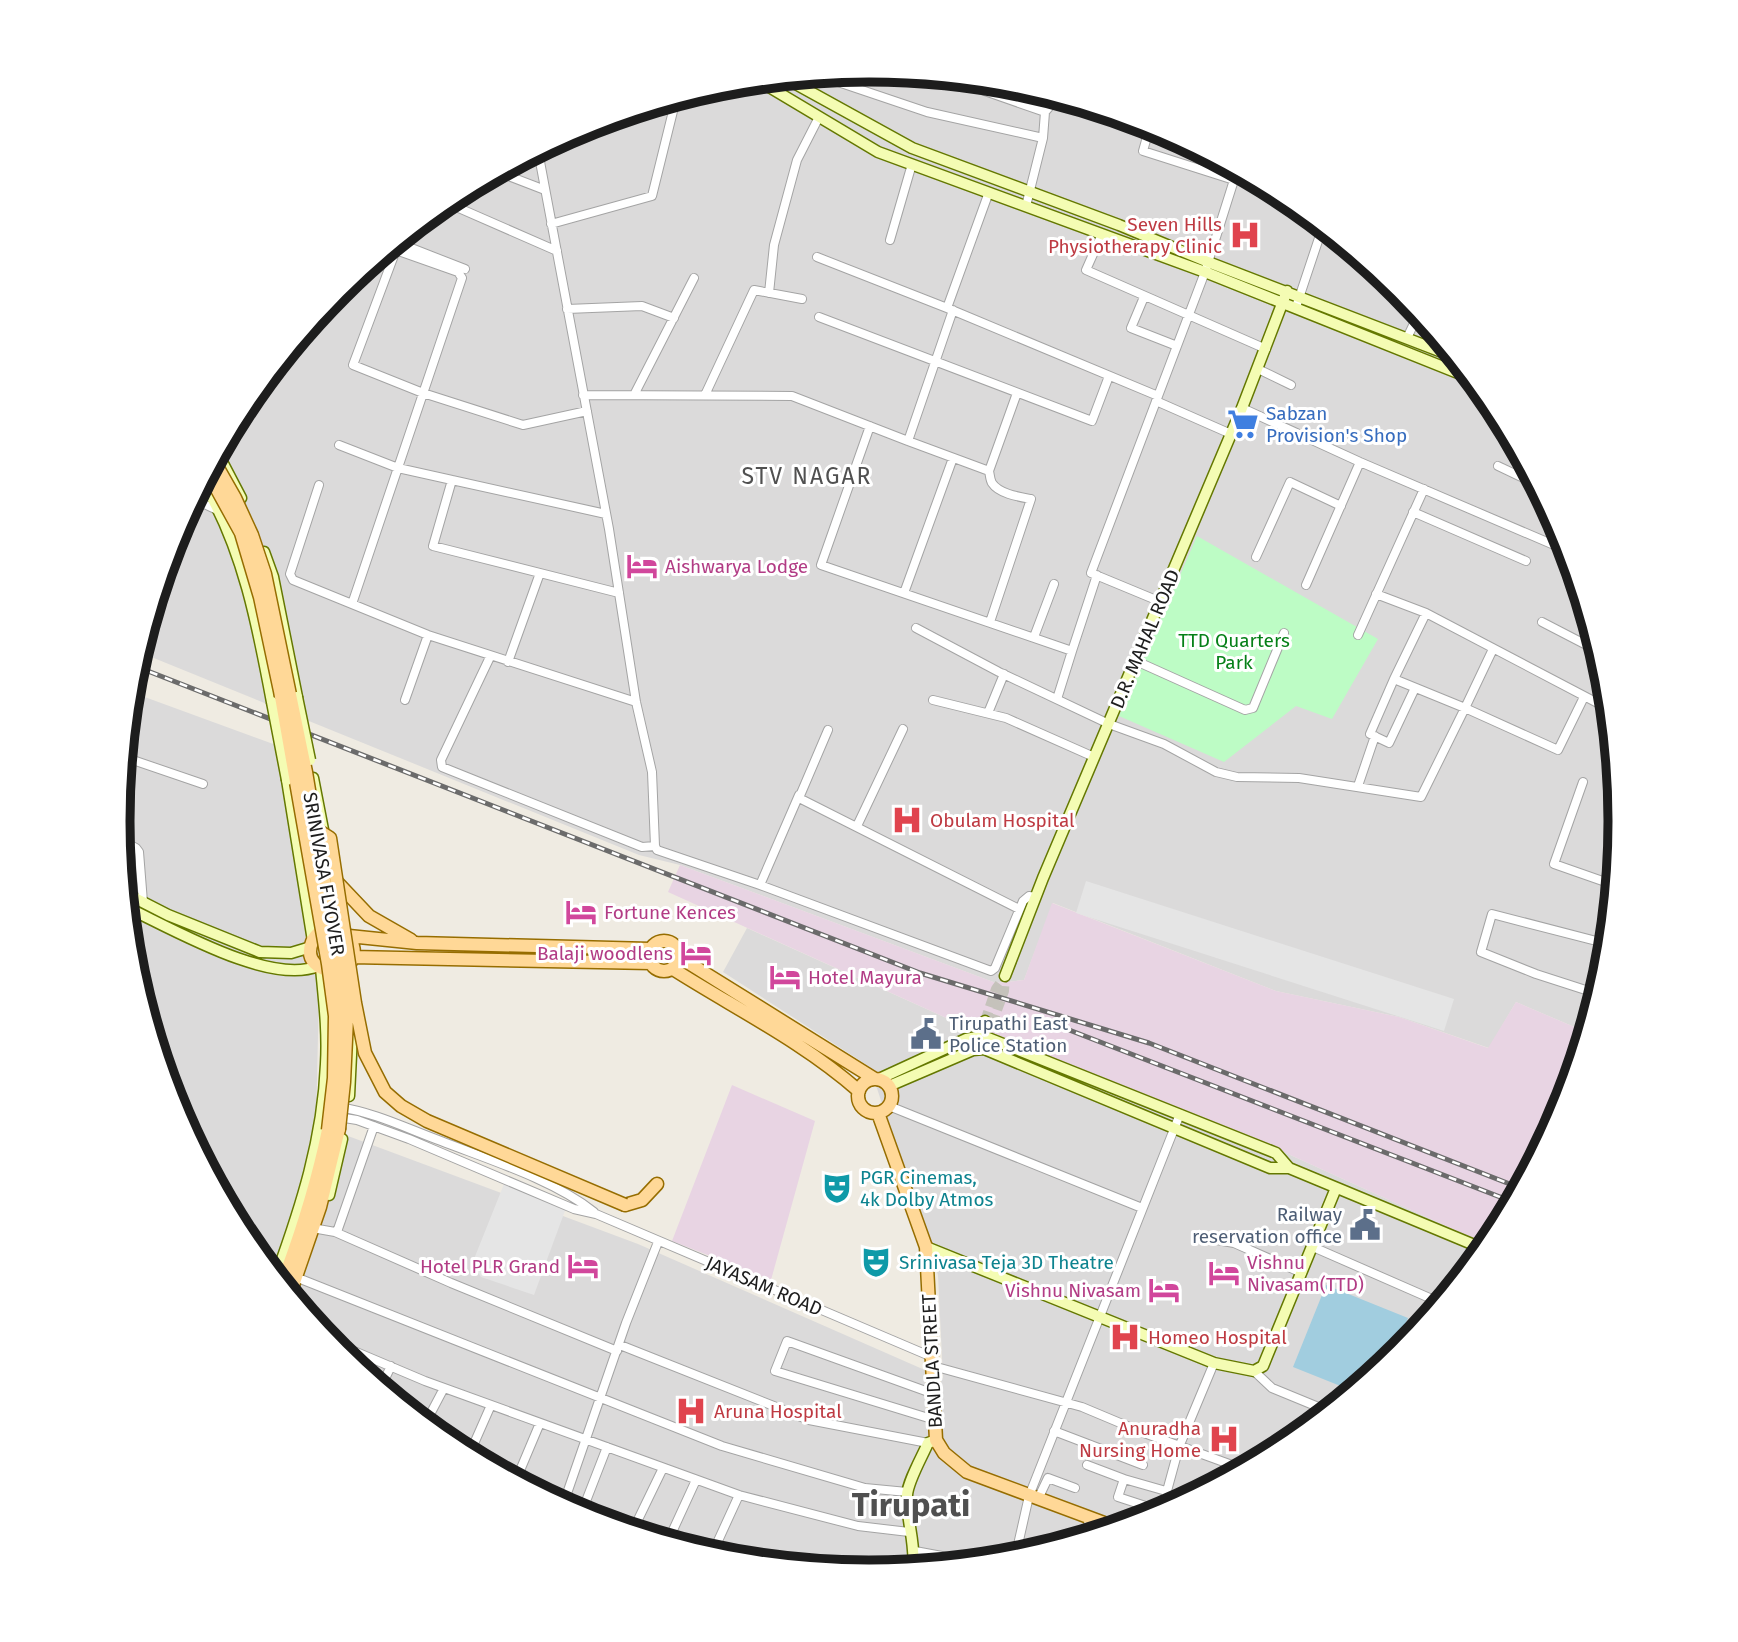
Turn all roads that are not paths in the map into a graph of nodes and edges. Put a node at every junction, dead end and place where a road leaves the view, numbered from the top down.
1 (841, 83) edge
2 (800, 86) edge
3 (772, 89) edge
4 (989, 93) edge
5 (1051, 105) edge
6 (674, 108) edge
7 (1045, 112) junction
8 (819, 117) junction
9 (1147, 136) edge
10 (1043, 138) junction
11 (540, 159) edge
12 (912, 164) junction
13 (509, 176) edge
14 (1234, 180) joint
15 (545, 190) junction
16 (989, 192) junction
17 (1030, 192) junction
18 (1026, 206) junction
19 (458, 208) edge
20 (551, 223) junction
21 (1102, 233) junction
22 (1320, 236) edge
23 (890, 240) dead end
24 (406, 246) edge
25 (400, 251) edge
26 (556, 251) junction
27 (817, 257) dead end
28 (389, 260) edge
29 (1206, 267) junction
30 (466, 269) dead end
31 (694, 278) dead end
32 (769, 293) junction
33 (1144, 297) junction
34 (1286, 297) junction
35 (802, 299) dead end
36 (1298, 302) junction
37 (567, 309) junction
38 (950, 309) junction
39 (819, 317) dead end
40 (1188, 317) junction
41 (674, 318) junction
42 (1414, 323) edge
43 (1407, 338) junction
44 (1177, 346) junction
45 (1266, 349) junction
46 (1437, 350) edge
47 (936, 362) junction
48 (1258, 369) junction
49 (1456, 373) edge
50 (1109, 376) junction
51 (1292, 385) dead end
52 (423, 393) junction
53 (1017, 393) junction
54 (583, 395) junction
55 (634, 395) junction
56 (705, 395) junction
57 (1157, 398) junction
58 (1242, 408) junction
59 (587, 411) junction
60 (870, 426) junction
61 (1231, 434) junction
62 (908, 441) junction
63 (339, 445) dead end
64 (953, 458) junction
65 (1360, 462) junction
66 (223, 463) edge
67 (1498, 466) dead end
68 (398, 468) junction
69 (219, 470) edge
70 (989, 471) junction
71 (1523, 478) edge
72 (452, 481) junction
73 (213, 482) edge
74 (319, 485) dead end
75 (1424, 489) junction
76 (207, 492) edge
77 (202, 503) edge
78 (1341, 506) junction
79 (217, 510) junction
80 (1413, 512) junction
81 (606, 514) junction
82 (1555, 545) edge
83 (1256, 557) dead end
84 (1526, 561) dead end
85 (540, 573) junction
86 (1097, 575) junction
87 (1054, 584) dead end
88 (1306, 585) dead end
89 (619, 593) junction
90 (904, 593) junction
91 (1376, 594) junction
92 (1161, 602) junction
93 (352, 604) junction
94 (1426, 613) junction
95 (990, 622) junction
96 (1542, 622) dead end
97 (916, 628) dead end
98 (1284, 633) dead end
99 (428, 635) junction
100 (1358, 635) dead end
101 (1034, 638) junction
102 (1587, 645) edge
103 (1493, 649) junction
104 (1072, 651) junction
105 (490, 657) junction
106 (1136, 661) junction
107 (508, 662) junction
108 (1004, 674) junction
109 (1394, 679) junction
110 (1415, 688) junction
111 (1584, 697) junction
112 (1057, 699) junction
113 (405, 700) dead end
114 (933, 700) dead end
115 (636, 702) junction
116 (1598, 704) edge
117 (1465, 708) junction
118 (988, 713) junction
119 (1109, 724) junction
120 (903, 729) dead end
121 (828, 730) dead end
122 (1375, 736) junction
123 (1094, 757) junction
124 (133, 760) edge
125 (1583, 782) dead end
126 (202, 784) dead end
127 (1358, 786) junction
128 (799, 795) junction
129 (856, 825) junction
130 (316, 829) junction
131 (131, 845) edge
132 (655, 846) junction
133 (333, 878) junction
134 (1605, 882) edge
135 (760, 885) junction
136 (1036, 897) junction
137 (135, 898) edge
138 (143, 902) junction
139 (1019, 909) junction
140 (136, 912) edge
141 (346, 934) junction
142 (1597, 941) edge
143 (417, 943) junction
144 (312, 944) junction
145 (650, 949) junction
146 (351, 960) junction
147 (651, 963) junction
148 (676, 963) junction
149 (319, 967) junction
150 (1005, 976) tunnel mouth
151 (1588, 991) edge
152 (988, 1023) tunnel mouth
153 (984, 1036) junction
154 (881, 1081) junction
155 (859, 1091) junction
156 (883, 1109) junction
157 (322, 1111) junction
158 (346, 1113) junction
159 (1180, 1114) junction
160 (374, 1126) junction
161 (1175, 1127) junction
162 (1289, 1168) junction
163 (657, 1184) dead end
164 (1336, 1188) junction
165 (1142, 1208) junction
166 (596, 1214) junction
167 (335, 1232) junction
168 (317, 1236) junction
169 (1217, 1240) dead end
170 (658, 1242) junction
171 (1473, 1245) edge
172 (926, 1247) junction
173 (1313, 1247) junction
174 (280, 1266) edge
175 (1302, 1273) junction
176 (286, 1274) edge
177 (303, 1280) junction
178 (296, 1287) edge
179 (297, 1287) edge
180 (298, 1289) edge
181 (1432, 1299) edge
182 (1098, 1317) junction
183 (618, 1348) junction
184 (362, 1357) edge
185 (932, 1362) junction
186 (1214, 1363) junction
187 (391, 1366) junction
188 (1254, 1371) junction
189 (385, 1379) edge
190 (444, 1388) junction
191 (934, 1394) junction
192 (600, 1398) junction
193 (1065, 1403) junction
194 (491, 1405) junction
195 (1319, 1407) edge
196 (430, 1415) edge
197 (935, 1420) junction
198 (540, 1423) junction
199 (1054, 1431) junction
200 (586, 1440) junction
201 (932, 1441) junction
202 (474, 1444) edge
203 (607, 1447) junction
204 (1179, 1447) junction
205 (1087, 1465) dead end
206 (1143, 1465) dead end
207 (1231, 1465) edge
208 (663, 1468) junction
209 (520, 1472) edge
210 (1124, 1479) junction
211 (696, 1480) junction
212 (1075, 1488) dead end
213 (1166, 1491) junction
214 (907, 1492) junction
215 (566, 1495) edge
216 (739, 1495) junction
217 (1034, 1497) junction
218 (1164, 1498) edge
219 (585, 1504) edge
220 (1145, 1507) edge
221 (1090, 1518) junction
222 (637, 1522) edge
223 (1102, 1522) edge
224 (1087, 1527) edge
225 (909, 1532) junction
226 (672, 1533) edge
227 (717, 1544) edge
228 (1019, 1545) edge
229 (915, 1551) junction
230 (940, 1556) edge
231 (915, 1558) edge

1 - 10 street
2 - 17 street
3 - 8 street
4 - 7 street
5 - 7 street
6 - 20 street
7 - 10 street
8 - 12 street
8 - 32 street
9 - 14 street
10 - 17 street
11 - 15 street
12 - 16 street
12 - 23 street
13 - 15 street
14 - 29 street
15 - 20 street
16 - 18 street
16 - 38 street
17 - 18 street
17 - 29 street
18 - 21 street
19 - 26 street
20 - 26 street
21 - 29 street
21 - 33 street
22 - 36 street
24 - 30 street
25 - 52 street
26 - 37 street
27 - 38 street
28 - 52 street
29 - 34 street
29 - 40 street
31 - 41 street
32 - 35 street
32 - 56 street
33 - 40 street
33 - 44 street
34 - 36 street
34 - 45 street, D.R. MAHAL ROAD
36 - 43 street
36 - 49 street
37 - 41 street
37 - 54 street
38 - 47 street
38 - 50 street
39 - 47 street
40 - 44 street
40 - 45 street
41 - 55 street
42 - 43 street
43 - 46 street
44 - 57 street
45 - 48 street, D.R. MAHAL ROAD
47 - 53 street
47 - 62 street
48 - 51 street
48 - 58 street, D.R. MAHAL ROAD
50 - 53 street
50 - 57 street
52 - 59 street
52 - 68 street
53 - 70 street
54 - 55 street
54 - 59 street
55 - 56 street
56 - 60 street
57 - 61 street
57 - 86 street
58 - 61 street, D.R. MAHAL ROAD
58 - 65 street
59 - 81 street
60 - 62 street
60 - 90 street
61 - 92 street, D.R. MAHAL ROAD
62 - 64 street
63 - 68 street
64 - 70 street
64 - 90 street
65 - 75 street
65 - 78 street
66 - 133 street, bridge
67 - 71 street
68 - 72 street
68 - 93 street
69 - 130 main road, SRINIVASA FLYOVER, bridge
70 - 95 street
72 - 81 street
72 - 85 street
73 - 176 main road, SRINIVASA FLYOVER, bridge
74 - 93 street
75 - 80 street
75 - 82 street
76 - 79 street
77 - 79 street
78 - 83 street
78 - 88 street
79 - 144 street, bridge
80 - 84 street
80 - 91 street
81 - 89 street
85 - 89 street
85 - 107 street
86 - 92 street
86 - 104 street
87 - 101 street
89 - 115 street
90 - 95 street
91 - 94 street
91 - 100 street
92 - 106 street, D.R. MAHAL ROAD
93 - 99 street
94 - 103 street
94 - 109 street
95 - 101 street
96 - 102 street
97 - 108 street
98 - 106 street
99 - 105 street
99 - 113 street
101 - 104 street
103 - 111 street
103 - 117 street
104 - 112 street
105 - 107 street
105 - 132 street
106 - 119 street, D.R. MAHAL ROAD
107 - 115 street
108 - 112 street
108 - 118 street
109 - 110 street
109 - 122 street
110 - 117 street
110 - 122 street
111 - 116 street
111 - 117 street
112 - 119 street
114 - 118 street
115 - 132 street
117 - 127 street
118 - 123 street
119 - 123 street, D.R. MAHAL ROAD
119 - 127 street
120 - 129 street
121 - 128 street
122 - 127 street
123 - 136 street, D.R. MAHAL ROAD
124 - 126 street
125 - 134 street
128 - 129 street
128 - 135 street
129 - 139 street
130 - 163 main road, bridge
130 - 178 main road, SRINIVASA FLYOVER, bridge
131 - 138 street
132 - 135 street
133 - 141 street
133 - 143 main road
135 - 139 street
136 - 139 street
136 - 150 street, D.R. MAHAL ROAD
137 - 138 street
138 - 144 street
140 - 149 street
141 - 143 main road
141 - 144 main road
141 - 146 main road
142 - 151 street
143 - 145 main road
144 - 149 main road
145 - 147 main road
145 - 148 main road
146 - 147 main road
146 - 149 main road
146 - 158 street
147 - 148 main road
148 - 154 main road
148 - 155 main road
149 - 157 street
152 - 153 street
153 - 154 street
153 - 159 street
154 - 155 main road
154 - 156 main road
154 - 161 street
155 - 156 main road
156 - 165 street
156 - 172 main road, BANDLA STREET
157 - 158 street, JAYASAM ROAD
157 - 174 street
158 - 160 street, JAYASAM ROAD
158 - 166 street, JAYASAM ROAD
158 - 168 street
159 - 161 street
159 - 162 street
160 - 166 street, JAYASAM ROAD
160 - 167 street
161 - 162 street
161 - 165 street
162 - 164 street
164 - 171 street
164 - 173 street
165 - 182 street
166 - 170 street, JAYASAM ROAD
167 - 168 street
167 - 183 street
168 - 177 main road
168 - 179 street
169 - 175 street
170 - 183 street
170 - 185 street, JAYASAM ROAD
172 - 182 street
172 - 185 main road, BANDLA STREET
173 - 175 street
173 - 181 street
175 - 188 street
177 - 180 main road
177 - 192 street
182 - 186 street
182 - 193 street
183 - 192 street
183 - 201 street
184 - 187 street
185 - 191 main road, BANDLA STREET
185 - 193 street, JAYASAM ROAD
186 - 188 street
186 - 204 street
187 - 189 street
187 - 190 street
188 - 195 street
190 - 194 street
190 - 196 street
191 - 197 main road, BANDLA STREET
191 - 197 street
192 - 200 street
192 - 214 street
193 - 199 street
193 - 204 street, JAYASAM ROAD
194 - 198 street
194 - 202 street
197 - 201 main road, BANDLA STREET
198 - 200 street
198 - 209 street
199 - 206 street
199 - 217 street
200 - 203 street
200 - 215 street
201 - 214 street
201 - 217 main road, BANDLA STREET
203 - 208 street
203 - 219 street
204 - 207 street, JAYASAM ROAD
204 - 213 street
205 - 210 street
208 - 211 street
208 - 222 street
210 - 213 street
210 - 220 street
211 - 216 street
211 - 226 street
212 - 217 street
213 - 218 street
214 - 225 street
216 - 225 street
216 - 227 street
217 - 221 main road, BANDLA STREET
217 - 228 street
221 - 223 main road, BANDLA STREET
221 - 224 street
225 - 229 street
229 - 230 street
229 - 231 street

